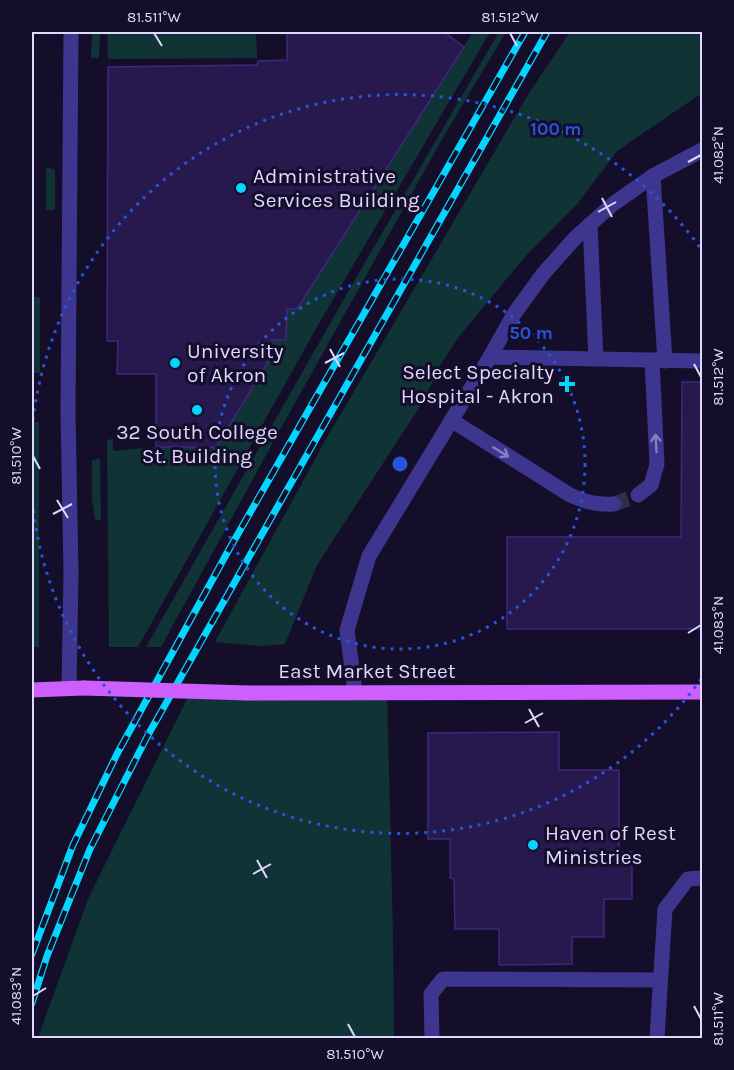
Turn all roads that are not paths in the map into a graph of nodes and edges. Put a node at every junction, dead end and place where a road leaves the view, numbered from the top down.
1 (71, 32) edge
2 (702, 150) edge
3 (653, 176) junction
4 (590, 225) junction
5 (490, 357) junction
6 (596, 359) junction
7 (659, 361) junction
8 (702, 362) edge
9 (451, 420) junction
10 (639, 495) tunnel mouth
11 (614, 504) tunnel mouth
12 (77, 688) junction
13 (32, 690) edge
14 (355, 692) junction
15 (702, 692) edge
16 (702, 878) edge
17 (660, 980) junction
18 (432, 1038) edge
19 (657, 1038) edge

1 - 12 street
2 - 3 street
3 - 4 street
3 - 7 street
4 - 5 street
4 - 6 street
5 - 6 street
5 - 9 street
6 - 7 street
7 - 8 street
10 -> 7 street
9 -> 11 street
9 - 14 street
12 - 13 main road, East Market Street
12 - 14 main road, East Market Street, bridge
14 - 15 main road, East Market Street
16 - 17 street
17 - 18 street
17 - 19 street

